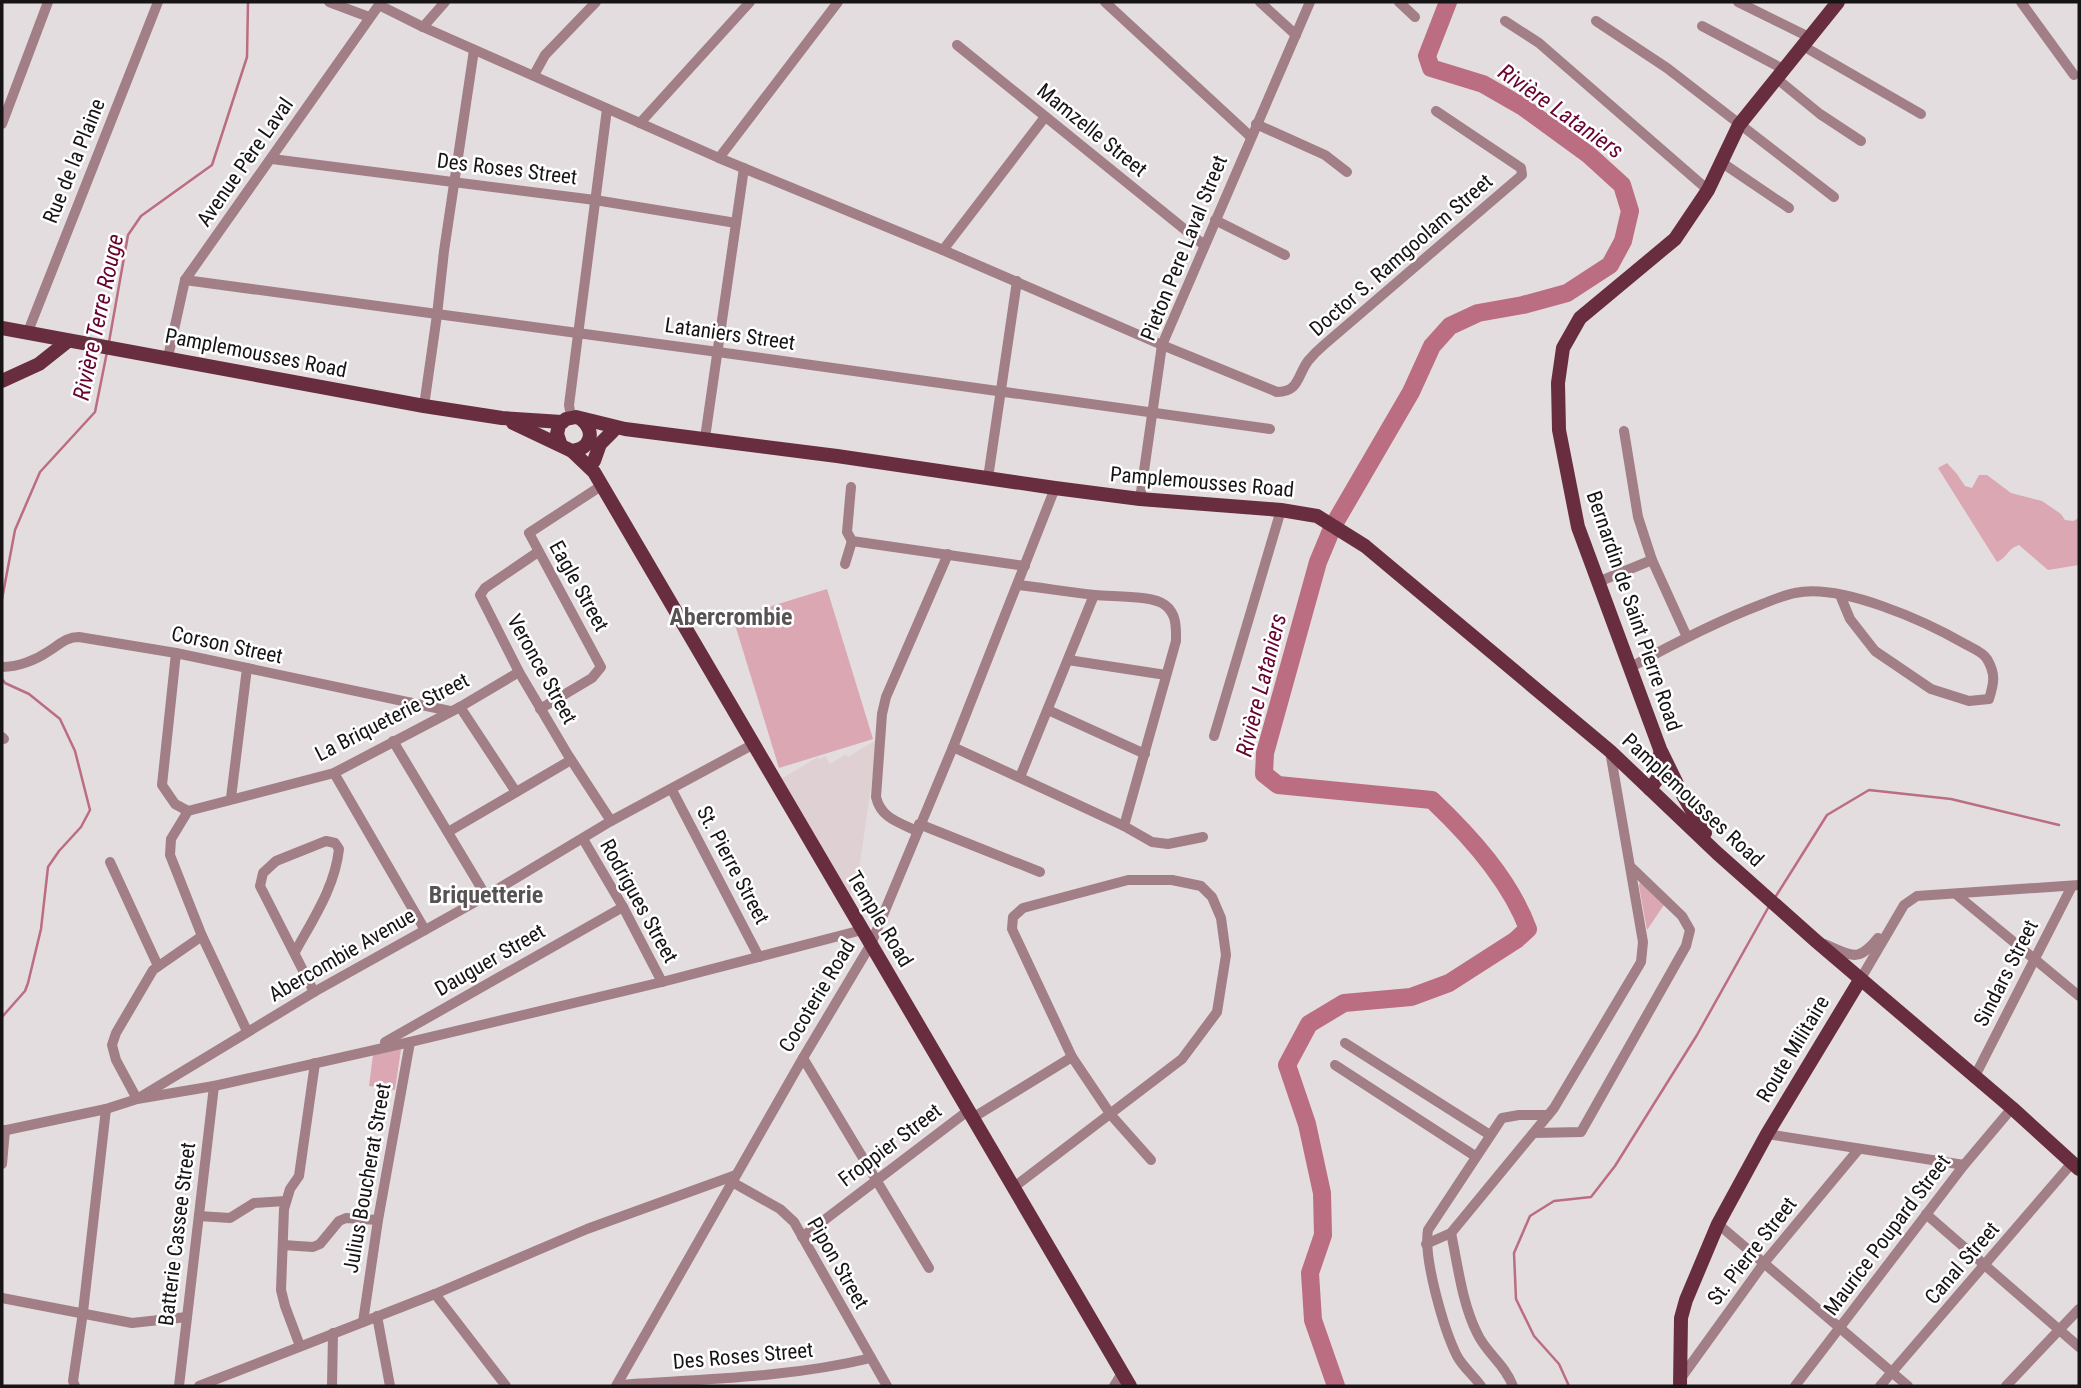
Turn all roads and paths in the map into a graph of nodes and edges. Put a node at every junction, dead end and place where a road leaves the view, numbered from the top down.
1 (48, 2) edge
2 (158, 2) edge
3 (330, 2) edge
4 (445, 2) edge
5 (596, 2) edge
6 (750, 2) edge
7 (838, 2) edge
8 (1105, 2) edge
9 (1260, 2) edge
10 (1310, 2) edge
11 (1399, 2) edge
12 (1738, 2) edge
13 (1838, 2) edge
14 (2021, 2) edge
15 (380, 3) edge
16 (369, 17) junction
17 (1415, 17) dead end
18 (1505, 21) dead end
19 (1596, 21) dead end
20 (1702, 26) dead end
21 (423, 27) junction
22 (1296, 35) junction
23 (1807, 42) junction
24 (957, 45) dead end
25 (474, 50) junction
26 (1780, 74) junction
27 (534, 75) junction
28 (2074, 75) dead end
29 (607, 109) junction
30 (1436, 110) dead end
31 (1922, 114) dead end
32 (1045, 117) junction
33 (640, 123) junction
34 (2, 124) edge
35 (1256, 124) junction
36 (1739, 125) junction
37 (1251, 137) junction
38 (1861, 141) dead end
39 (719, 158) junction
40 (272, 159) junction
41 (1721, 162) junction
42 (744, 168) junction
43 (1348, 172) dead end
44 (454, 181) junction
45 (1709, 190) junction
46 (1834, 197) dead end
47 (595, 200) junction
48 (1789, 208) dead end
49 (1215, 220) junction
50 (736, 223) junction
51 (1204, 245) junction
52 (943, 250) junction
53 (1285, 255) dead end
54 (185, 280) junction
55 (1017, 281) junction
56 (437, 315) junction
57 (2, 328) edge
58 (578, 333) junction
59 (27, 334) junction
60 (68, 341) junction
61 (1162, 345) junction
62 (718, 352) junction
63 (168, 357) junction
64 (2, 381) edge
65 (1000, 391) junction
66 (424, 406) junction
67 (1152, 412) junction
68 (502, 418) junction
69 (572, 419) junction
70 (1270, 429) dead end
71 (619, 430) junction
72 (1624, 431) dead end
73 (705, 438) junction
74 (589, 440) junction
75 (566, 447) junction
76 (594, 467) junction
77 (988, 478) junction
78 (601, 486) junction
79 (851, 487) dead end
80 (1055, 488) junction
81 (1140, 499) junction
82 (1281, 510) junction
83 (852, 541) junction
84 (538, 552) junction
85 (948, 554) junction
86 (1652, 560) junction
87 (845, 564) dead end
88 (1025, 566) junction
89 (1598, 582) junction
90 (1018, 584) junction
91 (1094, 595) junction
92 (1840, 595) junction
93 (1687, 637) junction
94 (176, 653) junction
95 (1068, 660) junction
96 (7, 667) edge
97 (1631, 667) junction
98 (247, 668) junction
99 (519, 672) junction
100 (1166, 675) junction
101 (455, 709) junction
102 (540, 709) junction
103 (1048, 710) junction
104 (1214, 736) dead end
105 (393, 741) junction
106 (752, 745) junction
107 (953, 747) junction
108 (1660, 749) junction
109 (1610, 751) junction
110 (1145, 754) junction
111 (571, 760) junction
112 (334, 773) junction
113 (1671, 773) junction
114 (1020, 777) junction
115 (671, 790) junction
116 (516, 792) junction
117 (1655, 794) junction
118 (231, 798) junction
119 (188, 810) junction
120 (611, 821) junction
121 (1124, 826) junction
122 (918, 827) junction
123 (448, 832) junction
124 (1203, 837) dead end
125 (583, 839) junction
126 (1717, 853) junction
127 (110, 862) dead end
128 (1632, 868) junction
129 (1040, 872) dead end
130 (2076, 886) edge
131 (1957, 895) junction
132 (486, 896) junction
133 (623, 907) junction
134 (1894, 920) junction
135 (425, 930) junction
136 (862, 930) junction
137 (202, 936) junction
138 (1816, 941) junction
139 (871, 944) junction
140 (295, 952) junction
141 (759, 957) junction
142 (2035, 961) junction
143 (158, 966) junction
144 (1860, 979) junction
145 (662, 982) junction
146 (314, 992) junction
147 (2079, 996) edge
148 (247, 1031) junction
149 (410, 1042) junction
150 (1345, 1043) dead end
151 (377, 1047) junction
152 (1072, 1057) junction
153 (803, 1058) junction
154 (315, 1063) junction
155 (1335, 1065) dead end
156 (1974, 1078) junction
157 (214, 1086) junction
158 (137, 1099) junction
159 (2011, 1108) junction
160 (106, 1109) junction
161 (972, 1114) junction
162 (1111, 1115) junction
163 (1548, 1115) junction
164 (4, 1130) edge
165 (1534, 1133) junction
166 (1767, 1134) junction
167 (1490, 1135) junction
168 (1858, 1150) junction
169 (1475, 1156) junction
170 (1151, 1160) dead end
171 (2, 1164) edge
172 (1964, 1165) junction
173 (2075, 1166) edge
174 (734, 1178) junction
175 (876, 1179) junction
176 (1014, 1187) junction
177 (286, 1201) junction
178 (1926, 1214) junction
179 (199, 1216) junction
180 (377, 1220) junction
181 (1718, 1224) junction
182 (1451, 1233) junction
183 (802, 1237) junction
184 (1426, 1244) junction
185 (283, 1245) junction
186 (1764, 1263) junction
187 (1986, 1265) junction
188 (929, 1268) dead end
189 (435, 1294) junction
190 (2, 1298) edge
191 (2079, 1309) edge
192 (83, 1312) junction
193 (377, 1316) junction
194 (187, 1317) junction
195 (363, 1322) junction
196 (1840, 1328) junction
197 (2061, 1329) junction
198 (333, 1333) junction
199 (300, 1346) junction
200 (2079, 1347) edge
201 (871, 1358) junction
202 (1122, 1373) junction
203 (1892, 1373) junction
204 (220, 1382) edge
205 (1680, 1382) edge
206 (617, 1385) edge
207 (75, 1386) edge
208 (178, 1386) edge
209 (199, 1386) edge
210 (332, 1386) edge
211 (390, 1386) edge
212 (506, 1386) edge
213 (887, 1386) edge
214 (1114, 1386) edge
215 (1130, 1386) edge
216 (1481, 1386) edge
217 (1513, 1386) edge
218 (1796, 1386) edge
219 (1880, 1386) edge
220 (1908, 1386) edge
221 (2007, 1386) edge

1 - 34 street
2 - 59 street, Rue de la Plaine
3 - 16 street
4 - 21 street
5 - 27 street
6 - 33 street
7 - 39 street
8 - 37 street
9 - 22 street
10 - 22 street, Pieton Pere Laval Street
11 - 17 street
12 - 23 street
13 - 23 main road, Bernardin de Saint Pierre Road
14 - 28 street
15 - 16 street, Avenue Père Laval
15 - 21 street
16 - 40 street, Avenue Père Laval
18 - 45 street
19 - 36 street
20 - 26 street
21 - 25 street
22 - 35 street, Pieton Pere Laval Street
23 - 26 main road, Bernardin de Saint Pierre Road
23 - 31 street
24 - 32 street, Mamzelle Street
25 - 27 street
25 - 44 street
26 - 36 main road, Bernardin de Saint Pierre Road
26 - 38 street
27 - 29 street
29 - 33 street
29 - 47 street
30 - 61 street, Doctor S. Ramgoolam Street
32 - 51 street, Mamzelle Street
32 - 52 street
33 - 39 street
35 - 37 street, Pieton Pere Laval Street
35 - 43 street
36 - 41 main road, Bernardin de Saint Pierre Road
36 - 46 street
37 - 49 street, Pieton Pere Laval Street
39 - 42 street
40 - 44 street, Des Roses Street
40 - 54 street, Avenue Père Laval
41 - 45 main road, Bernardin de Saint Pierre Road
41 - 48 street
42 - 50 street
42 - 52 street
44 - 47 street, Des Roses Street
44 - 56 street
45 - 89 main road, Bernardin de Saint Pierre Road
47 - 50 street, Des Roses Street
47 - 58 street
49 - 51 street, Pieton Pere Laval Street
49 - 53 street
50 - 62 street
51 - 61 street, Pieton Pere Laval Street
52 - 55 street
54 - 56 street, Lataniers Street
54 - 63 street, Avenue Père Laval
55 - 61 street
55 - 65 street
56 - 58 street, Lataniers Street
56 - 66 street
57 - 59 main road, Pamplemousses Road
58 - 62 street, Lataniers Street
58 - 69 street
59 - 60 main road, Pamplemousses Road
60 - 63 main road, Pamplemousses Road
60 - 64 main road
61 - 67 street, Pieton Pere Laval Street
62 - 65 street, Lataniers Street
62 - 73 street
63 - 66 main road, Pamplemousses Road
65 - 67 street, Lataniers Street
65 - 77 street
66 - 68 main road, Pamplemousses Road
67 - 70 street, Lataniers Street
67 - 81 street, Pieton Pere Laval Street
68 - 69 main road, Pamplemousses Road
68 - 75 main road, Pamplemousses Road
69 - 71 main road, Pamplemousses Road
69 - 74 main road
69 - 75 main road
71 - 73 main road, Pamplemousses Road
71 - 74 main road
71 - 76 main road
72 - 86 street
73 - 77 main road, Pamplemousses Road
74 - 75 main road
74 - 76 main road, Temple Road
75 - 76 main road, Temple Road
76 - 78 main road, Temple Road
77 - 80 main road, Pamplemousses Road
78 - 84 street, Eagle Street
78 - 106 main road, Temple Road
79 - 83 street
80 - 81 main road, Pamplemousses Road
80 - 88 street, Cocoterie Road
81 - 82 main road, Pamplemousses Road
82 - 104 street
82 - 109 main road, Pamplemousses Road
83 - 85 street
83 - 87 street
84 - 99 street, Veronce Street
84 - 102 street, Eagle Street
85 - 88 street
85 - 122 street
86 - 89 street
86 - 93 street
88 - 90 street, Cocoterie Road
89 - 97 main road, Bernardin de Saint Pierre Road
90 - 91 street
90 - 107 street, Cocoterie Road
91 - 95 street
91 - 100 street
92 - 92 street
92 - 93 street
93 - 97 street
94 - 96 street, Corson Street
94 - 98 street, Corson Street
94 - 119 street
95 - 100 street
95 - 103 street
97 - 108 main road, Bernardin de Saint Pierre Road
98 - 101 street, Corson Street
98 - 118 street
99 - 101 street, La Briqueterie Street
99 - 102 street, Veronce Street
100 - 110 street
101 - 105 street, La Briqueterie Street
101 - 116 street
102 - 111 street, Veronce Street
103 - 110 street
103 - 114 street
105 - 112 street, La Briqueterie Street
105 - 123 street
106 - 115 street, Abercombie Avenue
106 - 136 main road, Temple Road
107 - 114 street
107 - 122 street, Cocoterie Road
108 - 113 main road, Bernardin de Saint Pierre Road
108 - 117 main road, Bernardin de Saint Pierre Road
109 - 117 main road, Pamplemousses Road
109 - 128 street
110 - 121 street
111 - 116 street
111 - 120 street, Veronce Street
112 - 118 street, La Briqueterie Street
112 - 135 street
113 - 117 main road
113 - 126 main road, Bernardin de Saint Pierre Road
114 - 121 street
115 - 120 street, Abercombie Avenue
115 - 141 street, St. Pierre Street
116 - 123 street
117 - 126 main road, Pamplemousses Road
118 - 119 street, La Briqueterie Street
119 - 137 street
120 - 125 street, Abercombie Avenue
121 - 124 street
122 - 129 street
122 - 139 street, Cocoterie Road
123 - 132 street
125 - 132 street, Abercombie Avenue
125 - 133 street, Rodrigues Street
126 - 138 main road, Pamplemousses Road
127 - 143 street
128 - 163 street
128 - 165 street
130 - 131 street, Route Militaire
130 - 142 street, Sindars Street
131 - 134 street, Route Militaire
131 - 142 street
132 - 135 street, Abercombie Avenue
133 - 145 street, Rodrigues Street
133 - 151 street, Dauguer Street
134 - 138 street
134 - 144 street, Route Militaire
135 - 146 street, Abercombie Avenue
136 - 139 main road, Temple Road
136 - 141 street
137 - 143 street
137 - 148 street
138 - 144 main road, Pamplemousses Road
139 - 153 street, Cocoterie Road
139 - 161 main road, Temple Road
140 - 140 street
140 - 146 street
141 - 145 street
142 - 147 street
142 - 156 street, Sindars Street
143 - 158 street
144 - 156 main road, Pamplemousses Road
144 - 166 main road, Route Militaire
145 - 149 street
146 - 148 street, Abercombie Avenue
148 - 158 street, Abercombie Avenue
149 - 151 street
149 - 180 street, Julius Boucherat Street
150 - 167 street
151 - 154 street
152 - 161 street, Froppier Street
152 - 162 street
152 - 162 street
153 - 174 street, Cocoterie Road
153 - 175 street
154 - 157 street
154 - 177 street
155 - 169 street
156 - 159 main road, Pamplemousses Road
157 - 158 street
157 - 179 street, Batterie Cassee Street
158 - 160 street
159 - 172 street, Maurice Poupard Street
159 - 173 main road, Pamplemousses Road
160 - 164 street
160 - 192 street
161 - 175 street, Froppier Street
161 - 176 main road, Temple Road
162 - 170 street
162 - 176 street
163 - 165 street
163 - 167 street
164 - 171 street
165 - 182 street
166 - 168 street
166 - 181 main road, Route Militaire
167 - 169 street
168 - 172 street
168 - 186 street, St. Pierre Street
169 - 184 street
172 - 178 street, Maurice Poupard Street
173 - 187 street, Canal Street
174 - 183 street, Pipon Street
174 - 189 street
174 - 206 street, Cocoterie Road
175 - 183 street, Froppier Street
175 - 188 street
176 - 202 main road, Temple Road
177 - 179 street
177 - 185 street
178 - 187 street
178 - 196 street, Maurice Poupard Street
179 - 194 street, Batterie Cassee Street
180 - 185 street
180 - 195 street, Julius Boucherat Street
181 - 186 street
181 - 205 main road, Route Militaire
182 - 184 street
182 - 217 street
183 - 201 street, Pipon Street
184 - 216 street
185 - 199 street
186 - 196 street
186 - 205 street, St. Pierre Street
187 - 197 street
187 - 203 street, Canal Street
189 - 193 street
189 - 212 street
190 - 192 street
191 - 197 street
192 - 194 street
192 - 207 street
193 - 195 street
193 - 211 street
194 - 208 street, Batterie Cassee Street
195 - 198 street
196 - 203 street
196 - 218 street, Maurice Poupard Street
197 - 200 street
197 - 221 street
198 - 199 street
198 - 210 street
199 - 204 street
201 - 206 street, Des Roses Street
201 - 213 street, Pipon Street
202 - 214 street
202 - 215 main road, Temple Road
203 - 219 street, Canal Street
203 - 220 street
204 - 209 street

